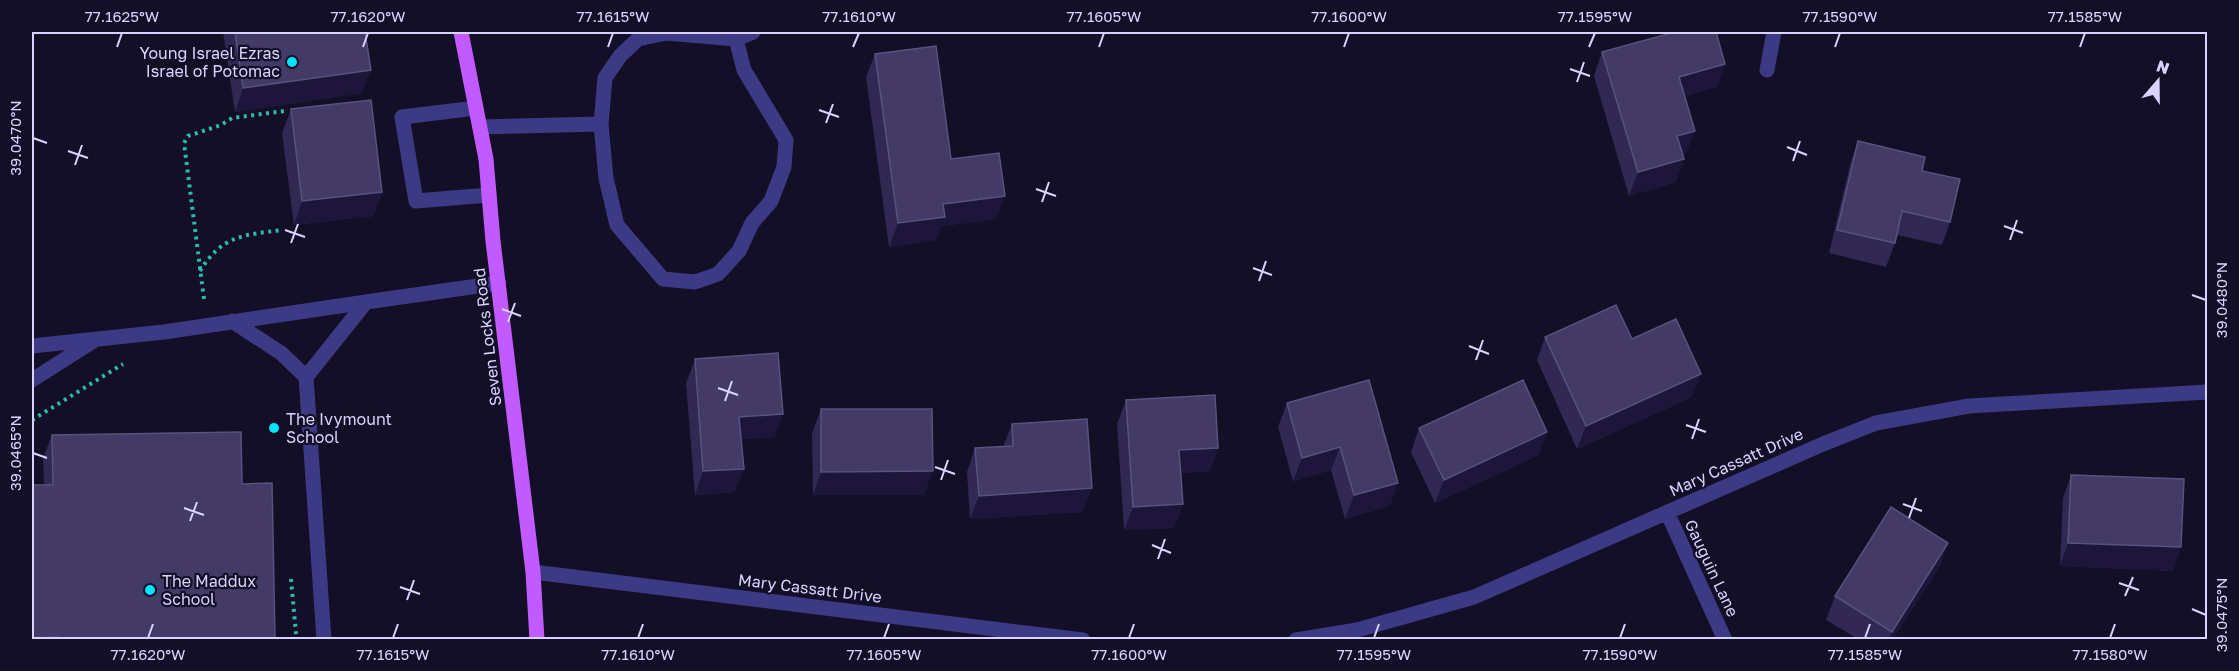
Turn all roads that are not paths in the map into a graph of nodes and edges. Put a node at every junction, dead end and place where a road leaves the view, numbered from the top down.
1 (461, 32) edge
2 (753, 32) edge
3 (1774, 32) edge
4 (736, 39) junction
5 (1767, 70) dead end
6 (476, 108) junction
7 (601, 124) junction
8 (480, 127) junction
9 (489, 195) junction
10 (499, 283) junction
11 (366, 302) junction
12 (232, 321) junction
13 (98, 339) junction
14 (32, 346) edge
15 (306, 377) junction
16 (32, 380) edge
17 (2208, 392) edge
18 (1666, 512) junction
19 (533, 572) junction
20 (324, 639) edge
21 (537, 639) edge
22 (1083, 639) edge
23 (1296, 639) edge
24 (1725, 639) edge

1 - 6 main road, Seven Locks Road
2 - 4 street
3 - 5 street
4 - 7 street
4 - 7 street
6 - 8 main road, Seven Locks Road
6 - 9 street
7 - 8 street
8 - 9 main road, Seven Locks Road
9 - 10 main road, Seven Locks Road
10 - 11 street
10 - 19 main road, Seven Locks Road
11 - 12 street
11 - 15 street
12 - 13 street
12 - 15 street
13 - 14 street
13 - 16 street
15 - 20 street
17 - 18 street, Mary Cassatt Drive
18 - 23 street, Mary Cassatt Drive
18 - 24 street, Gauguin Lane
19 - 21 main road, Seven Locks Road
19 - 22 street, Mary Cassatt Drive

